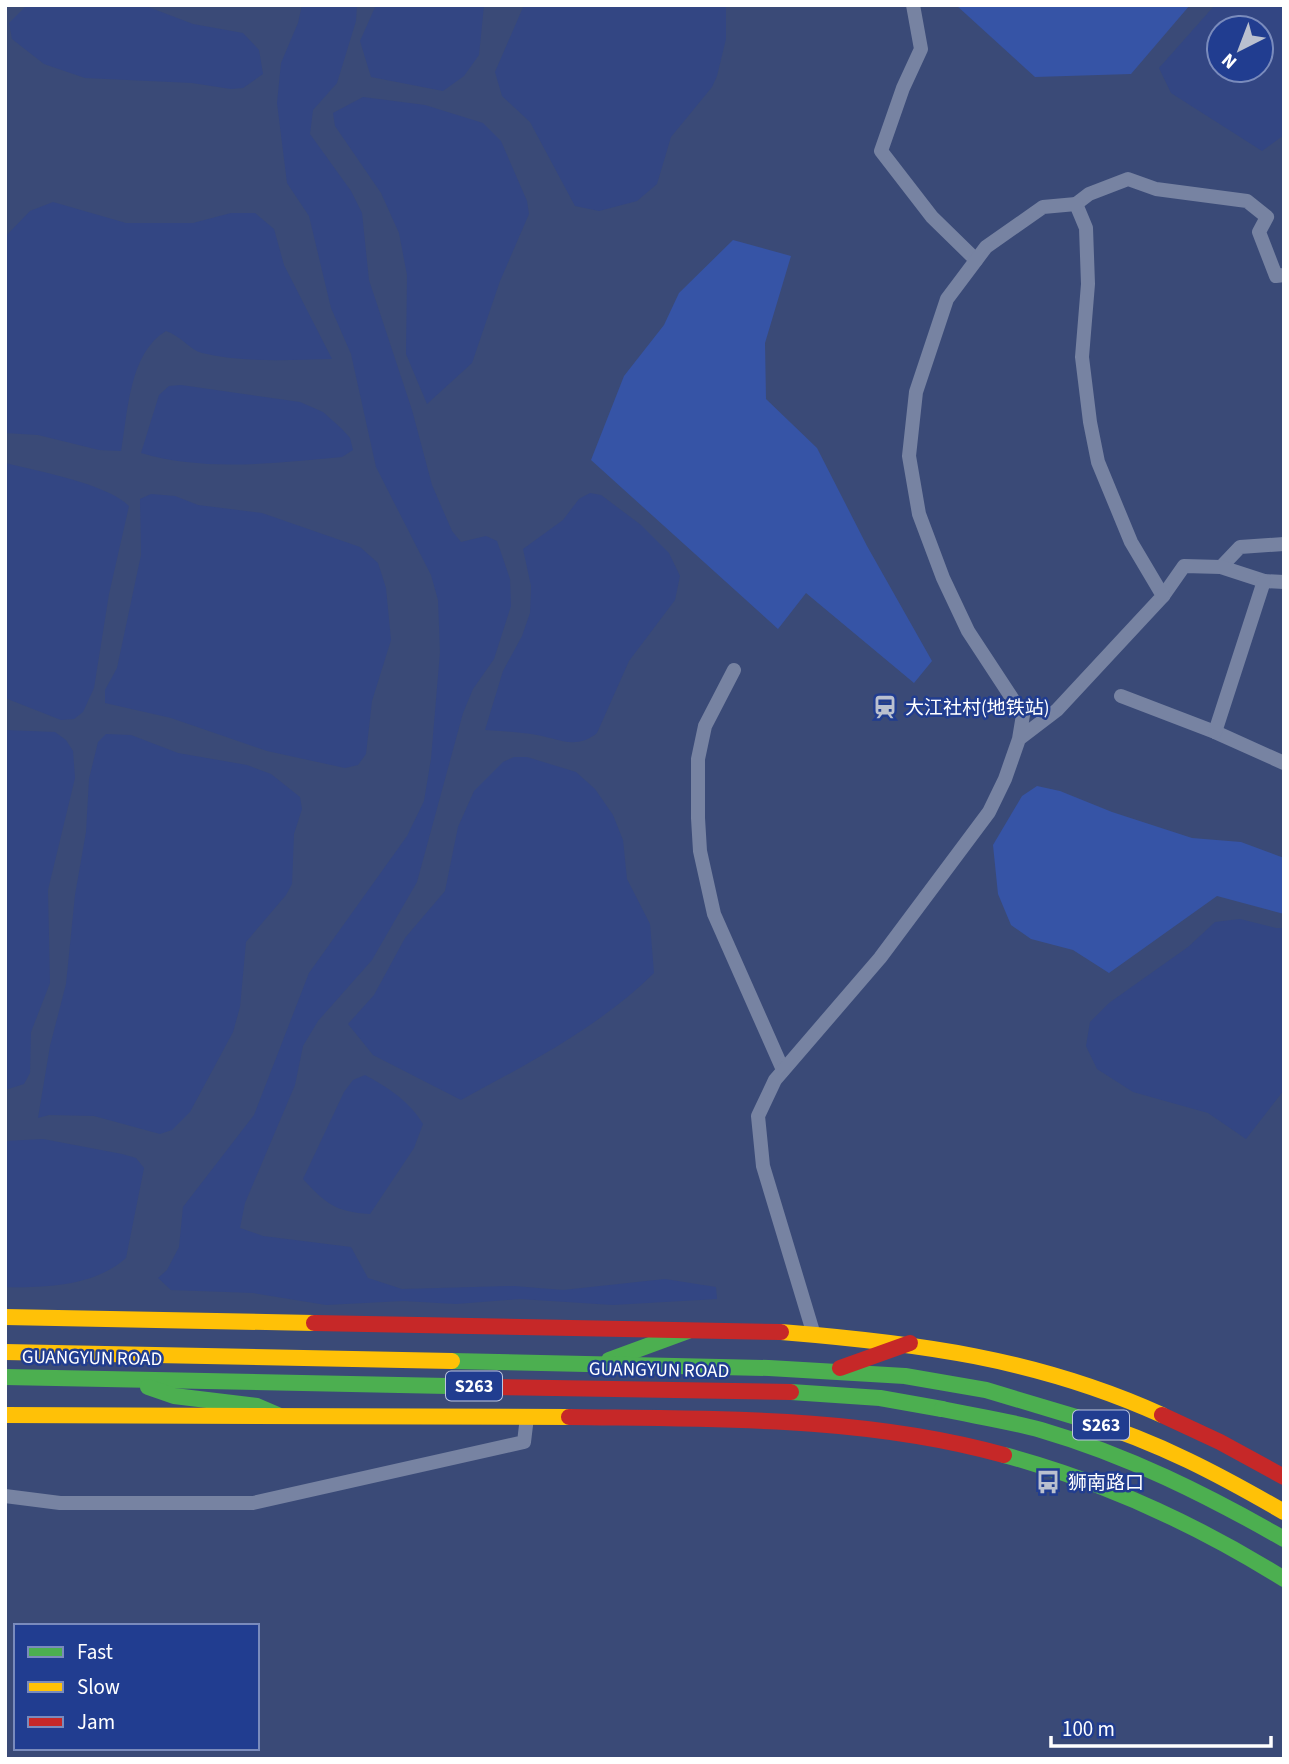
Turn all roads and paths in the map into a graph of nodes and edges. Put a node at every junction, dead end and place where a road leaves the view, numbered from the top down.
1 (913, 5) edge
2 (1076, 204) junction
3 (976, 260) junction
4 (1284, 275) edge
5 (1284, 544) edge
6 (1221, 567) junction
7 (1264, 581) junction
8 (1284, 582) edge
9 (1163, 596) junction
10 (734, 670) dead end
11 (1121, 696) dead end
12 (1215, 732) junction
13 (1019, 739) junction
14 (1284, 763) edge
15 (783, 1070) junction
16 (5, 1317) edge
17 (688, 1331) junction
18 (814, 1335) junction
19 (910, 1343) junction
20 (5, 1352) edge
21 (597, 1365) junction
22 (831, 1372) junction
23 (5, 1377) edge
24 (125, 1379) junction
25 (5, 1415) edge
26 (278, 1415) junction
27 (527, 1417) junction
28 (1284, 1477) edge
29 (5, 1496) edge
30 (1284, 1511) edge
31 (1284, 1531) edge
32 (1284, 1539) edge
33 (1238, 1549) junction
34 (1284, 1579) edge

1 - 3 street
2 - 3 street
2 - 4 street
2 - 9 street
3 - 13 street
5 - 6 street
6 - 7 street
6 - 9 street
7 - 8 street
7 - 12 street
9 - 13 street
10 - 15 street
11 - 12 street
12 - 14 street
13 - 15 street
15 - 18 street
16 - 17 main road, GUANGYUN ROAD / S263
17 - 18 main road, GUANGYUN ROAD / S263
17 - 21 main road
18 - 19 main road, GUANGYUN ROAD / S263
19 - 22 main road
19 - 28 main road, GUANGYUN ROAD / S263
20 - 21 main road, GUANGYUN ROAD / S263
21 - 22 main road, GUANGYUN ROAD / S263
22 - 30 main road, GUANGYUN ROAD / S263
23 - 24 main road, GUANGYUN ROAD / S263
24 - 26 main road
24 - 32 main road, GUANGYUN ROAD / S263, bridge
25 - 26 main road, S263
26 - 27 main road, S263
27 - 29 street
27 - 33 main road, S263
31 - 33 main road
33 - 34 main road, S263

